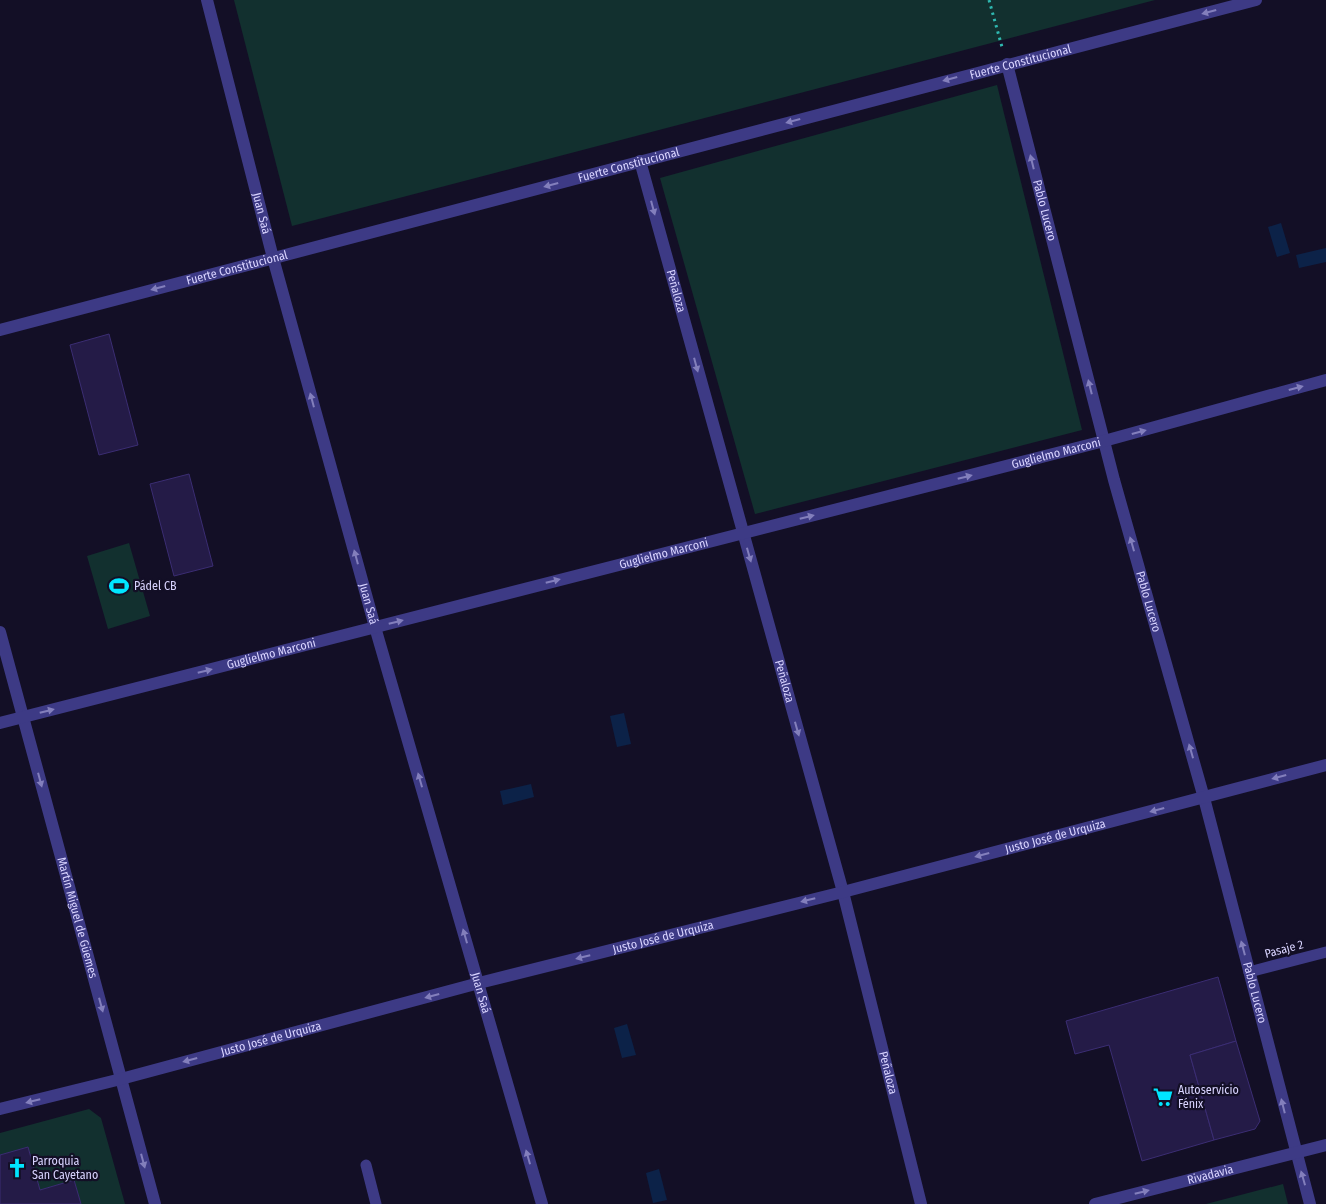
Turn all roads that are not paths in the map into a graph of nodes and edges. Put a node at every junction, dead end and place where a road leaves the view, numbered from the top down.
1 (206, 0) edge
2 (1256, 0) edge
3 (1007, 64) junction
4 (640, 161) junction
5 (273, 258) junction
6 (0, 330) edge
7 (1326, 380) edge
8 (1104, 441) junction
9 (743, 533) junction
10 (375, 627) junction
11 (0, 632) edge
12 (23, 717) junction
13 (0, 723) edge
14 (1326, 765) edge
15 (1204, 798) junction
16 (842, 892) junction
17 (1326, 952) edge
18 (1249, 972) junction
19 (479, 983) junction
20 (121, 1079) junction
21 (0, 1109) edge
22 (1326, 1145) edge
23 (1296, 1153) junction
24 (366, 1164) dead end
25 (155, 1204) edge
26 (376, 1204) edge
27 (542, 1204) edge
28 (921, 1204) edge
29 (1095, 1204) edge
30 (1310, 1204) edge

1 - 5 street, Juan Saá
2 -> 3 street, Fuerte Constitucional
3 -> 4 street, Fuerte Constitucional
8 -> 3 street, Pablo Lucero
4 -> 5 street, Fuerte Constitucional
4 -> 9 street, Peñaloza
5 -> 6 street, Fuerte Constitucional
10 -> 5 street, Juan Saá
8 -> 7 street, Guglielmo Marconi
9 -> 8 street, Guglielmo Marconi
15 -> 8 street, Pablo Lucero
10 -> 9 street, Guglielmo Marconi
9 -> 16 street, Peñaloza
12 -> 10 street, Guglielmo Marconi
19 -> 10 street, Juan Saá
11 - 12 street, Martín Miguel de Güemes
12 - 13 street, Guglielmo Marconi
12 -> 20 street, Martín Miguel de Güemes
14 -> 15 street, Justo José de Urquiza
15 -> 16 street, Justo José de Urquiza
18 -> 15 street, Pablo Lucero
16 -> 19 street, Justo José de Urquiza
16 - 28 street, Peñaloza
17 - 18 lane, Pasaje 2
23 -> 18 street, Pablo Lucero
19 -> 20 street, Justo José de Urquiza
27 -> 19 street, Juan Saá
20 -> 21 street, Justo José de Urquiza
20 -> 25 street, Martín Miguel de Güemes
22 - 23 street, Rivadavia
29 -> 23 street, Rivadavia
30 -> 23 street, Pablo Lucero
24 - 26 lane

